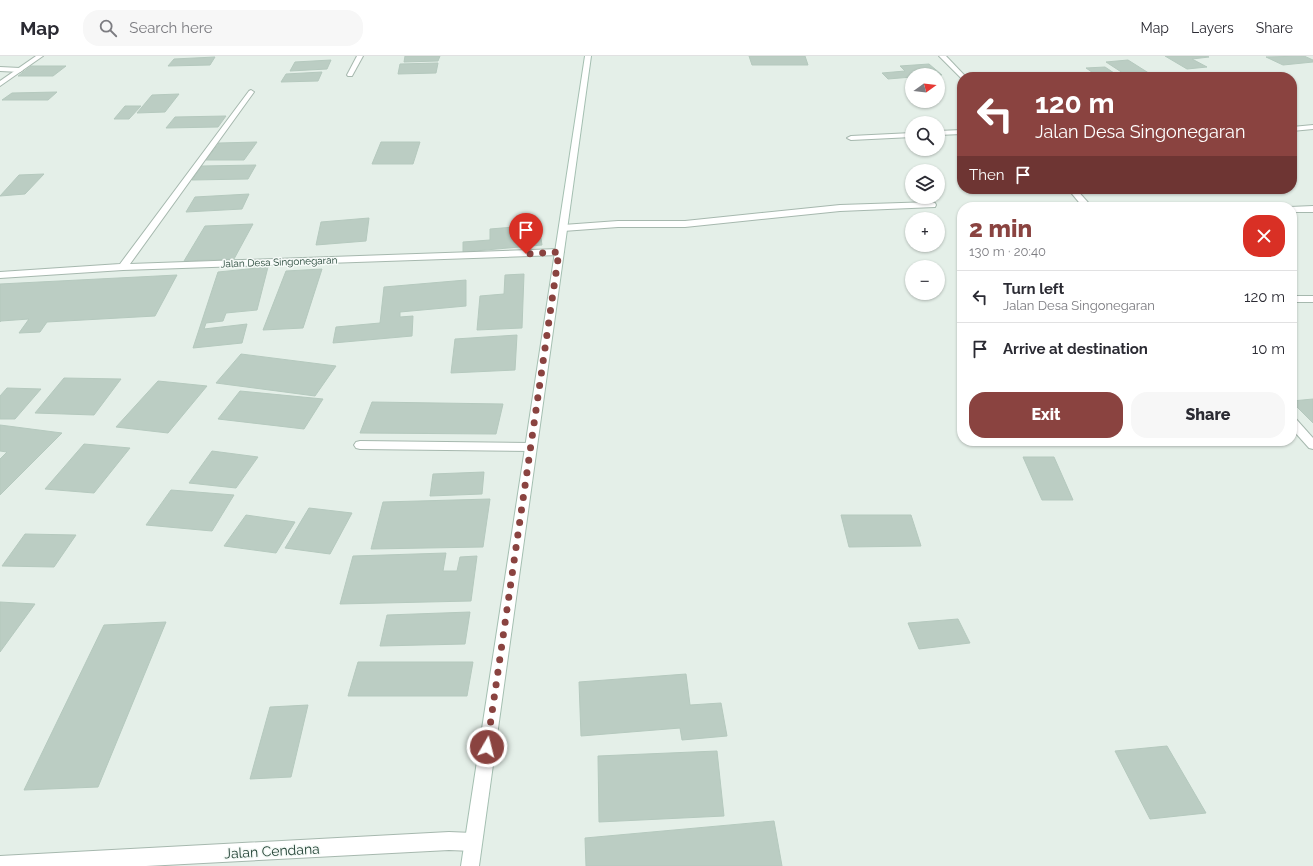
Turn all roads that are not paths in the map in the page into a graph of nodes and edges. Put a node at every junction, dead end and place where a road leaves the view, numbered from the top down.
1 (40, 56) edge
2 (360, 56) edge
3 (588, 56) edge
4 (942, 56) edge
5 (0, 69) edge
6 (20, 70) junction
7 (958, 72) edge
8 (350, 75) dead end
9 (0, 84) edge
10 (251, 92) dead end
11 (1313, 127) edge
12 (1297, 129) edge
13 (957, 132) edge
14 (945, 133) edge
15 (905, 135) edge
16 (851, 138) dead end
17 (1076, 194) edge
18 (1084, 202) edge
19 (932, 205) dead end
20 (1297, 209) edge
21 (1313, 209) edge
22 (563, 228) junction
23 (559, 252) junction
24 (123, 267) junction
25 (0, 275) edge
26 (1297, 299) edge
27 (1313, 299) edge
28 (1297, 427) edge
29 (360, 445) dead end
30 (1313, 445) edge
31 (531, 446) junction
32 (473, 842) junction
33 (0, 865) edge
34 (470, 866) edge

1 - 6 street
2 - 8 street
3 - 22 street
4 - 7 street
5 - 6 street
6 - 9 street
10 - 24 street
11 - 12 street
13 - 14 street
15 - 16 street
17 - 18 street
19 - 22 street
20 - 21 street
22 - 23 street
23 - 24 street, Jalan Desa Singonegaran
23 - 31 street
24 - 25 street, Jalan Desa Singonegaran
26 - 27 street
28 - 30 street
29 - 31 street
31 - 32 street
32 - 33 street, Jalan Cendana
32 - 34 street

